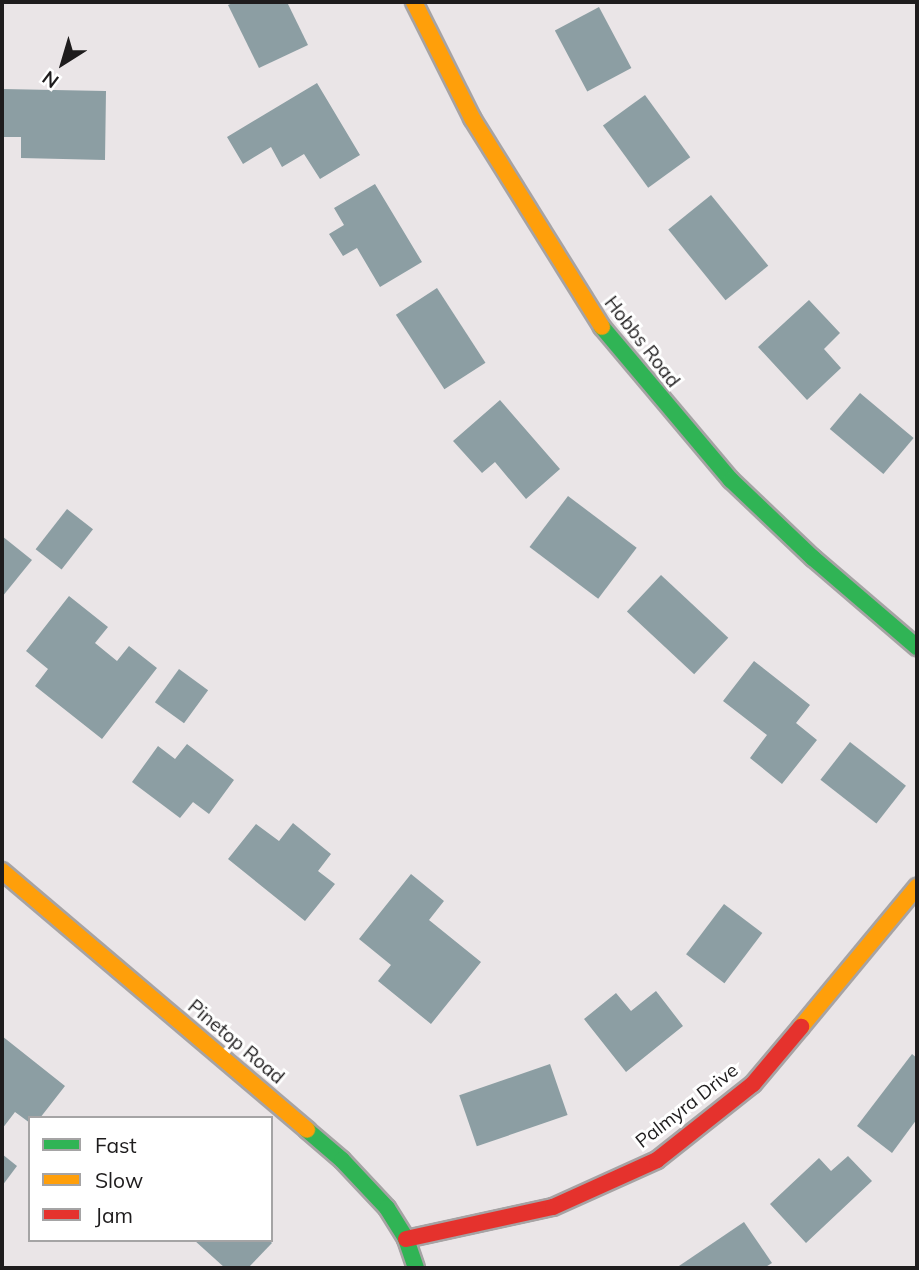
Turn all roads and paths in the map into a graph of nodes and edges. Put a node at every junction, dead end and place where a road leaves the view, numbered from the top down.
1 (414, 2) edge
2 (917, 646) edge
3 (2, 871) edge
4 (917, 887) edge
5 (406, 1240) junction
6 (416, 1268) edge

1 - 2 street, Hobbs Road
3 - 5 street, Pinetop Road
4 - 5 street, Palmyra Drive
5 - 6 street, Pinetop Road

